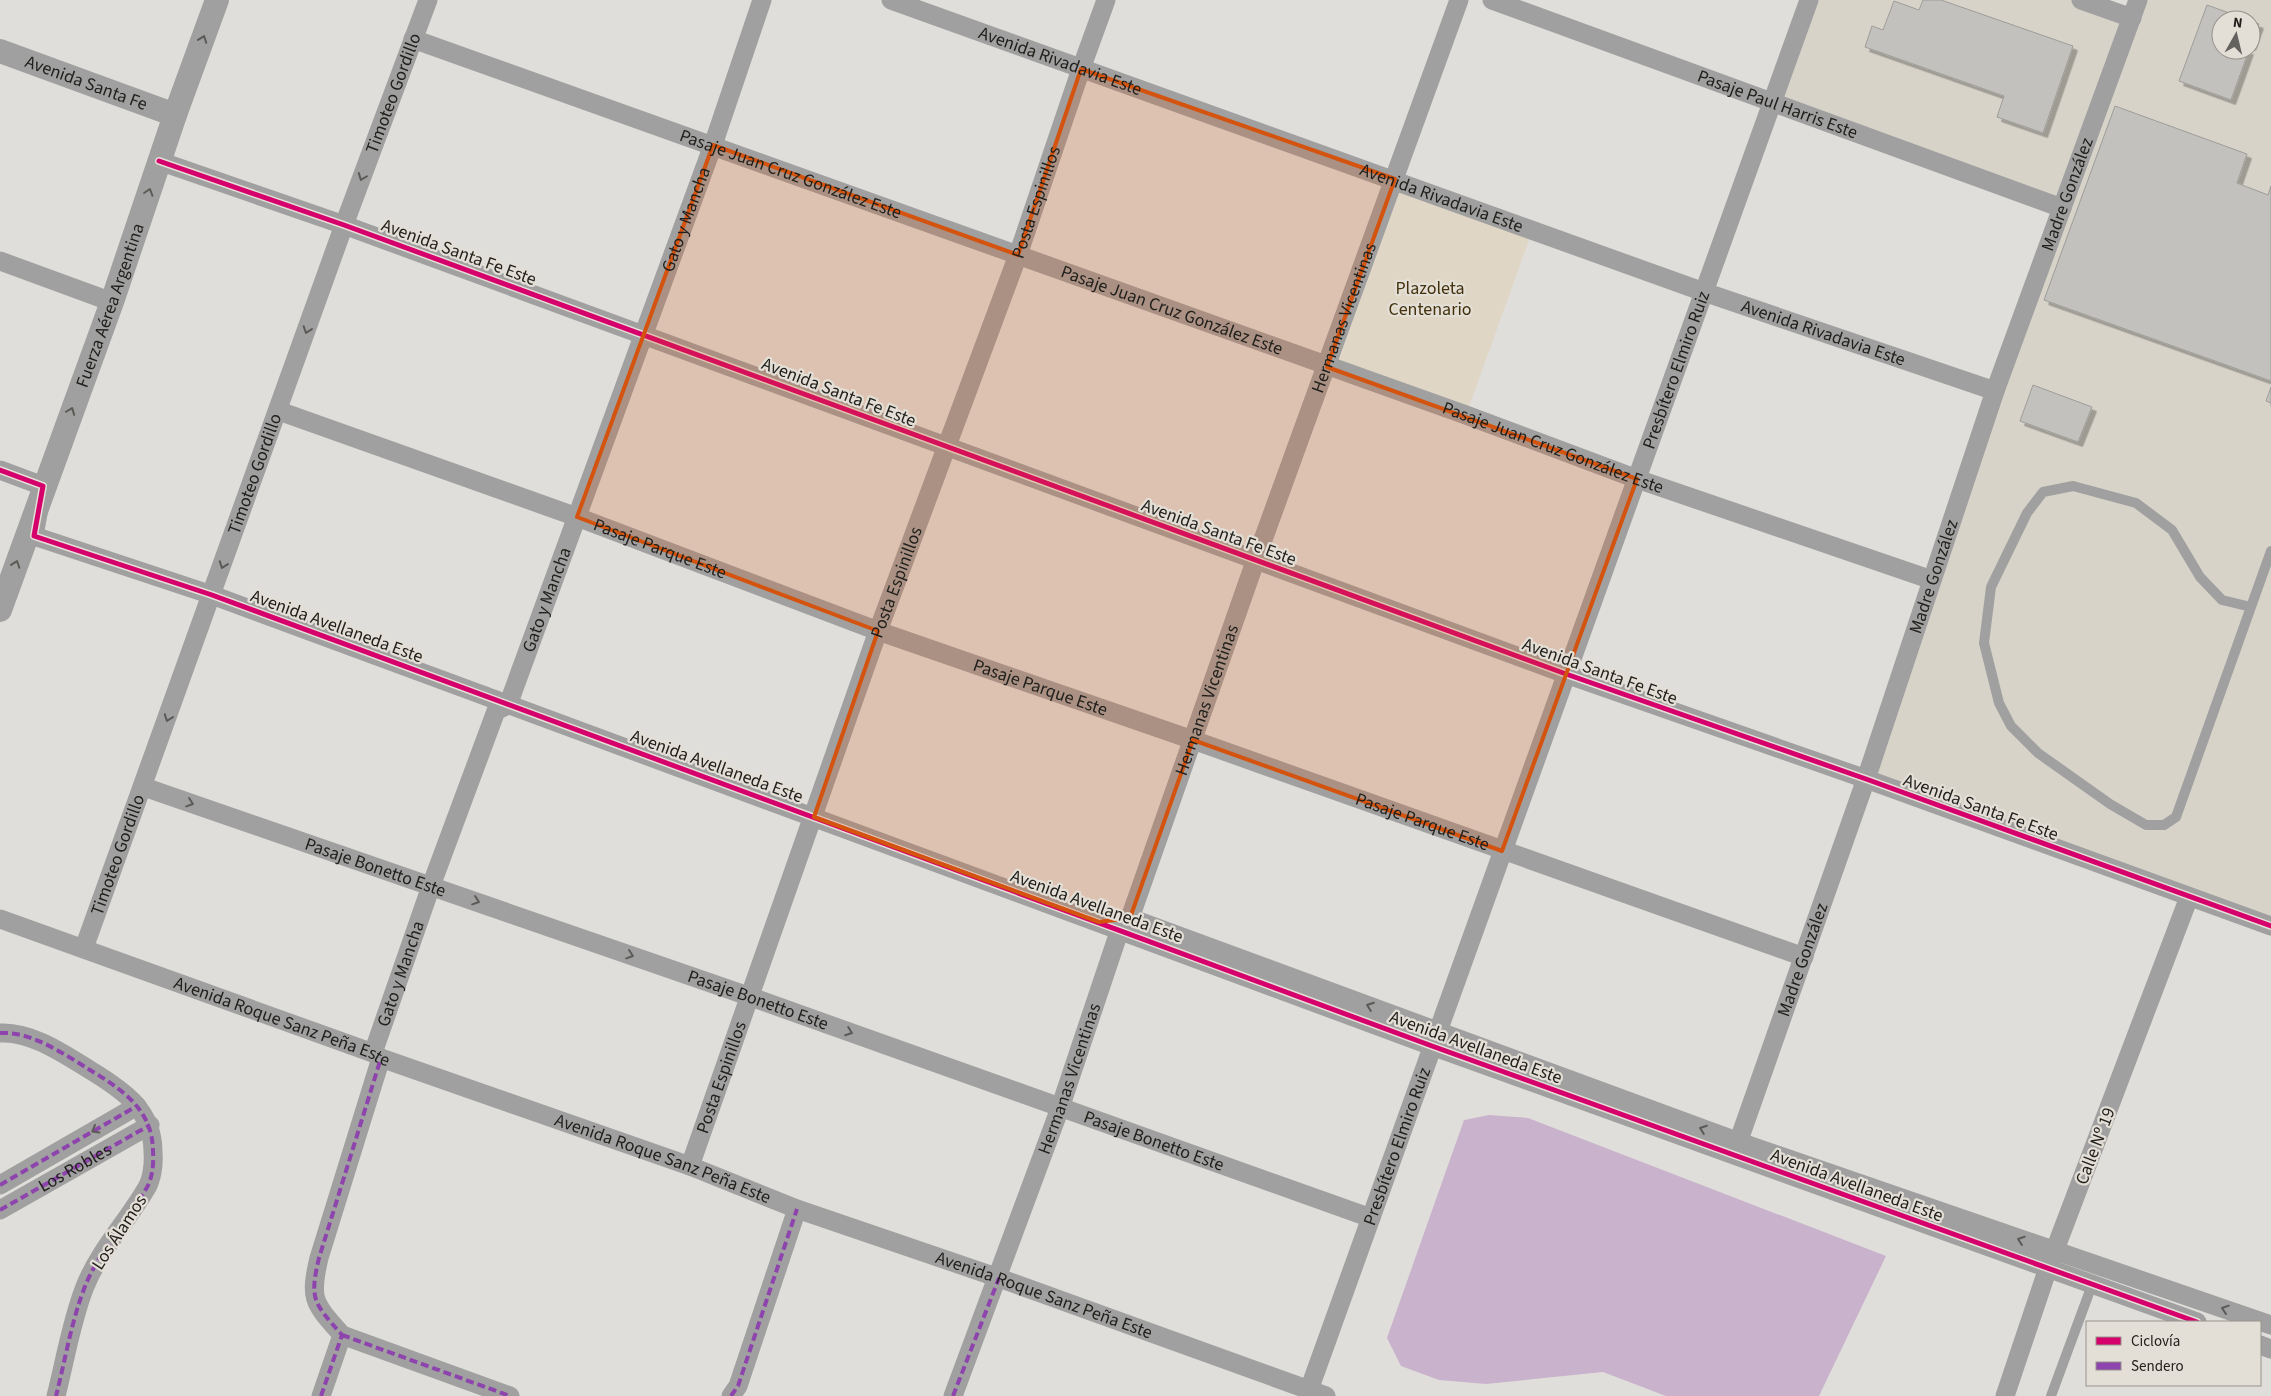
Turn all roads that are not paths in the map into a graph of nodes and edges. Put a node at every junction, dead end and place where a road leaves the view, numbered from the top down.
1 (217, 0) edge
2 (428, 0) edge
3 (762, 0) edge
4 (891, 0) edge
5 (1106, 0) edge
6 (1458, 0) edge
7 (1492, 0) edge
8 (1809, 0) edge
9 (2082, 0) edge
10 (2138, 0) edge
11 (2132, 18) junction
12 (414, 39) junction
13 (0, 51) edge
14 (1080, 69) junction
15 (1772, 103) junction
16 (175, 115) junction
17 (713, 145) junction
18 (159, 161) junction
19 (1395, 180) junction
20 (2062, 208) junction
21 (344, 224) junction
22 (1018, 255) junction
23 (0, 262) edge
24 (1704, 292) junction
25 (112, 302) junction
26 (643, 333) junction
27 (1327, 367) junction
28 (1995, 391) junction
29 (279, 411) junction
30 (946, 447) junction
31 (0, 470) edge
32 (1637, 479) junction
33 (43, 486) junction
34 (577, 517) junction
35 (2271, 551) edge
36 (1256, 559) junction
37 (1932, 580) junction
38 (212, 595) junction
39 (2251, 607) junction
40 (0, 610) edge
41 (878, 632) junction
42 (1566, 674) junction
43 (508, 705) junction
44 (1193, 740) junction
45 (1866, 779) junction
46 (144, 787) junction
47 (814, 817) junction
48 (1502, 851) junction
49 (431, 886) junction
50 (2189, 897) junction
51 (0, 919) edge
52 (1125, 924) junction
53 (2271, 926) edge
54 (84, 948) junction
55 (1804, 957) junction
56 (751, 997) junction
57 (0, 1033) edge
58 (1436, 1039) junction
59 (377, 1055) junction
60 (137, 1106) junction
61 (1060, 1108) junction
62 (150, 1125) junction
63 (1736, 1149) junction
64 (690, 1166) junction
65 (0, 1185) edge
66 (0, 1210) edge
67 (797, 1210) junction
68 (1371, 1218) junction
69 (2052, 1260) junction
70 (999, 1278) junction
71 (2092, 1285) junction
72 (2194, 1321) edge
73 (2261, 1321) edge
74 (342, 1335) junction
75 (1317, 1393) edge
76 (56, 1396) edge
77 (320, 1396) edge
78 (510, 1396) edge
79 (731, 1396) edge
80 (953, 1396) edge
81 (2005, 1396) edge
82 (2051, 1396) edge

16 -> 1 street, Fuerza Aérea Argentina
2 - 12 street, Timoteo Gordillo
3 - 17 street, Gato y Mancha
4 - 14 street, Avenida Rivadavia Este
5 - 14 street, Posta Espinillos
6 - 19 street, Hermanas Vicentinas
7 - 15 street, Pasaje Paul Harris Este
8 - 15 street, Presbítero Elmiro Ruiz
9 - 11 street
10 - 11 street, Madre González
11 - 20 street, Madre González
12 - 17 street, Pasaje Juan Cruz González Este
12 -> 21 street, Timoteo Gordillo
13 - 16 street, Avenida Santa Fe
14 - 19 street, Avenida Rivadavia Este
14 - 22 street, Posta Espinillos
15 - 20 street, Pasaje Paul Harris Este
15 - 24 street, Presbítero Elmiro Ruiz
16 - 18 street, Fuerza Aérea Argentina
17 - 22 street, Pasaje Juan Cruz González Este
17 - 26 street, Gato y Mancha
18 - 21 street, Avenida Santa Fe Este
25 -> 18 street, Fuerza Aérea Argentina
19 - 24 street, Avenida Rivadavia Este
19 - 27 street, Hermanas Vicentinas
20 - 28 street, Madre González
21 - 26 street, Avenida Santa Fe Este
21 -> 29 street, Timoteo Gordillo
22 - 27 street, Pasaje Juan Cruz González Este
22 - 30 street, Posta Espinillos
23 - 25 street
24 - 28 street, Avenida Rivadavia Este
24 - 32 street, Presbítero Elmiro Ruiz
33 -> 25 street, Fuerza Aérea Argentina
26 - 30 street, Avenida Santa Fe Este
26 - 34 street, Gato y Mancha
27 - 32 street, Pasaje Juan Cruz González Este
27 - 36 street, Hermanas Vicentinas
28 - 37 street, Madre González
29 - 34 street, Pasaje Parque Este
29 -> 38 street, Timoteo Gordillo
30 - 36 street, Avenida Santa Fe Este
30 - 41 street, Posta Espinillos
31 - 33 street
32 - 37 street, Pasaje Juan Cruz González Este
32 - 42 street, Presbítero Elmiro Ruiz
33 - 38 street, Avenida Avellaneda Este
40 -> 33 street, Fuerza Aérea Argentina
34 - 41 street, Pasaje Parque Este
34 - 43 street, Gato y Mancha
35 - 39 lane
36 - 42 street, Avenida Santa Fe Este
36 - 44 street, Hermanas Vicentinas
37 - 45 street, Madre González
38 - 43 street, Avenida Avellaneda Este
38 -> 46 street, Timoteo Gordillo
39 - 39 lane
41 - 44 street, Pasaje Parque Este
41 - 47 street, Posta Espinillos
42 - 45 street, Avenida Santa Fe Este
42 - 48 street, Presbítero Elmiro Ruiz
43 - 47 street, Avenida Avellaneda Este
43 - 49 street, Gato y Mancha
44 - 48 street, Pasaje Parque Este
44 - 52 street, Hermanas Vicentinas
45 - 50 street, Avenida Santa Fe Este
45 - 55 street, Madre González
46 -> 49 street, Pasaje Bonetto Este
46 - 54 street, Timoteo Gordillo
47 - 52 street, Avenida Avellaneda Este
47 - 56 street, Posta Espinillos
48 - 55 street, Pasaje Parque Este
48 - 58 street, Presbítero Elmiro Ruiz
49 -> 56 street, Pasaje Bonetto Este
49 - 59 street, Gato y Mancha
50 - 53 street, Avenida Santa Fe Este
50 - 69 street, Calle Nº 19
51 - 54 street, Avenida Roque Sanz Peña Este
52 - 58 street, Avenida Avellaneda Este
52 - 61 street, Hermanas Vicentinas
54 - 59 street, Avenida Roque Sanz Peña Este
55 - 63 street, Madre González
56 -> 61 street, Pasaje Bonetto Este
56 - 64 street, Posta Espinillos
57 - 60 street, Los Álamos
58 - 63 street, Avenida Avellaneda Este
58 - 68 street, Presbítero Elmiro Ruiz
59 - 64 street, Avenida Roque Sanz Peña Este
59 - 74 street, Gato y Mancha
60 - 62 street, Los Álamos
60 -> 65 street, Los Robles
61 - 68 street, Pasaje Bonetto Este
61 - 70 street, Hermanas Vicentinas
62 - 66 street, Los Robles
62 - 76 street, Los Álamos
63 - 69 street, Avenida Avellaneda Este
64 - 67 street, Avenida Roque Sanz Peña Este
67 - 70 street, Avenida Roque Sanz Peña Este
67 - 79 street
68 - 75 street, Presbítero Elmiro Ruiz
69 - 71 street, Avenida Avellaneda Este
73 -> 69 street, Avenida Avellaneda Este
69 - 81 street, Calle Nº 19
70 - 75 street, Avenida Roque Sanz Peña Este
70 - 80 street, Hermanas Vicentinas
71 - 72 street, Avenida Avellaneda Este
71 - 82 lane
74 - 77 street
74 - 78 street

